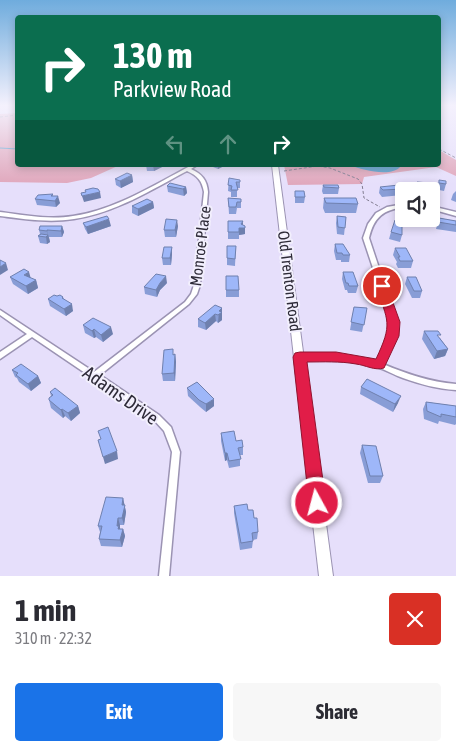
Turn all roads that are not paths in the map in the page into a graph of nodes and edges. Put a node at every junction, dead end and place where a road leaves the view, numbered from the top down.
1 (191, 167) edge
2 (275, 167) edge
3 (187, 169) junction
4 (395, 208) edge
5 (440, 209) edge
6 (0, 214) edge
7 (456, 214) edge
8 (0, 312) edge
9 (32, 334) junction
10 (0, 356) edge
11 (300, 357) junction
12 (380, 365) junction
13 (94, 376) junction
14 (456, 387) edge
15 (164, 576) edge
16 (326, 576) edge

1 - 3 street
2 - 11 main road, Old Trenton Road
3 - 6 street
3 - 13 street, Monroe Place
4 - 12 street
5 - 7 street
8 - 9 street, Adams Drive
9 - 10 street
9 - 13 street, Adams Drive
11 - 12 street
11 - 16 main road, Old Trenton Road
12 - 14 street
13 - 15 street, Adams Drive

